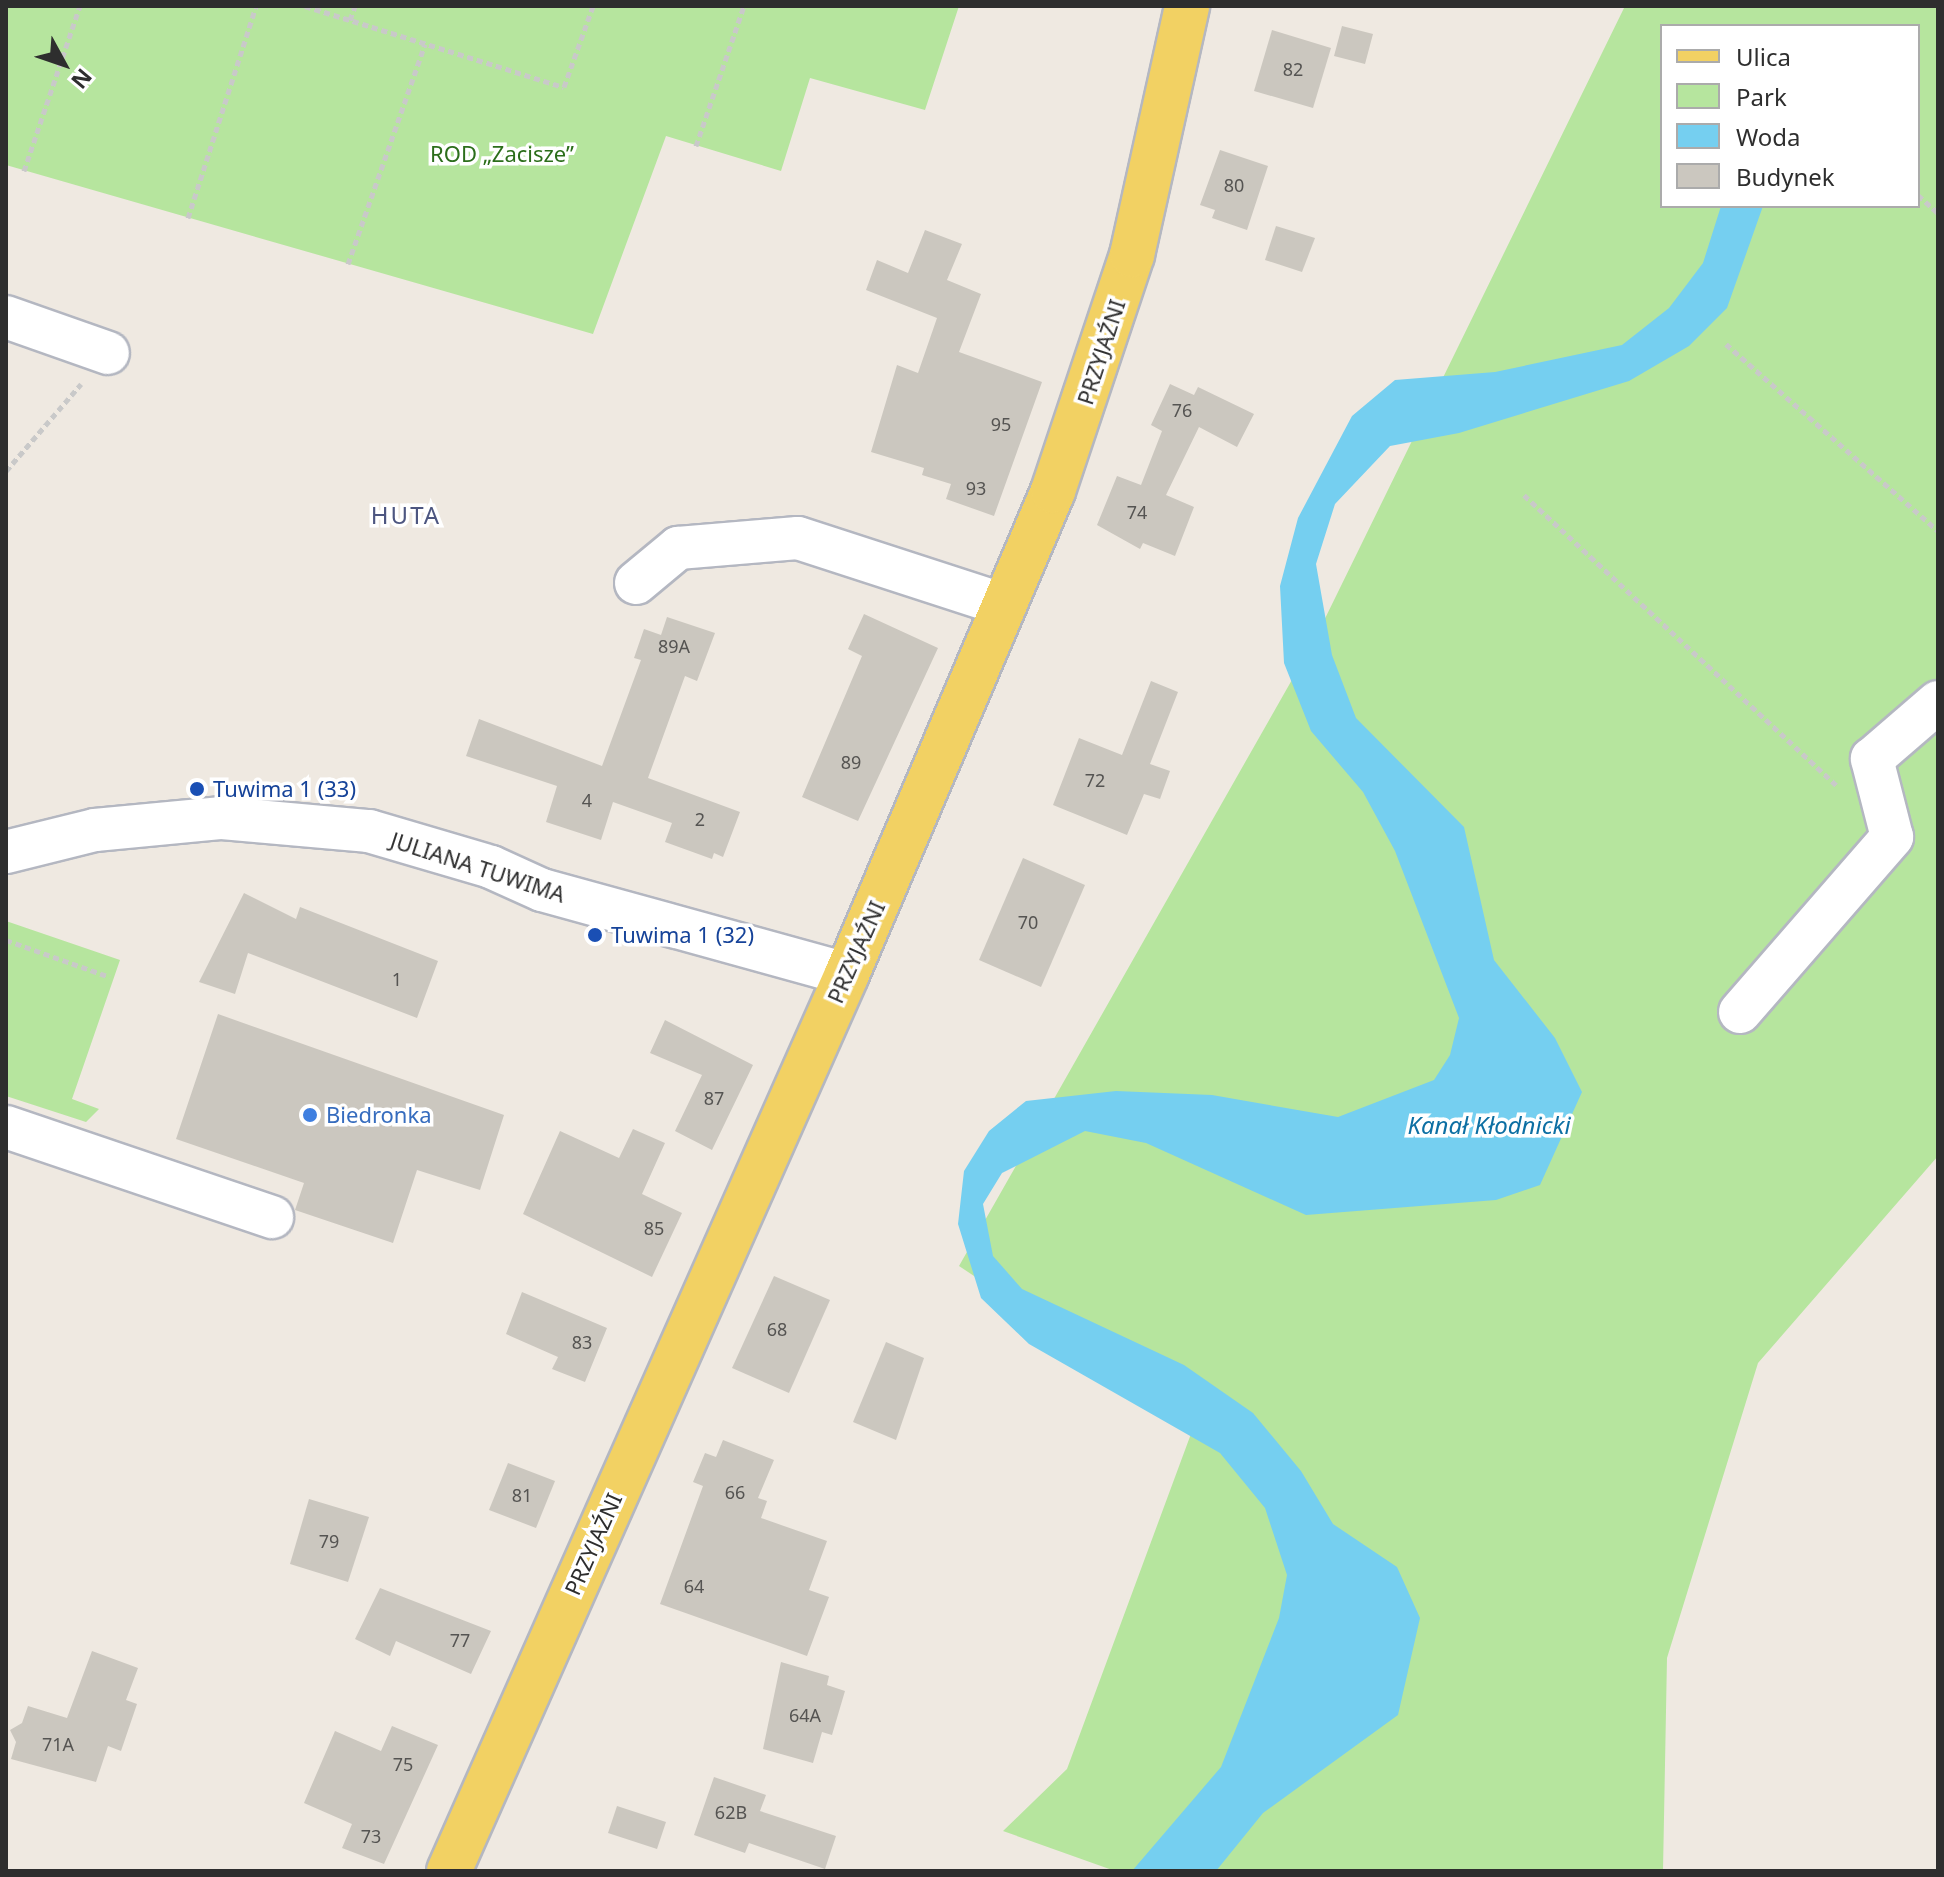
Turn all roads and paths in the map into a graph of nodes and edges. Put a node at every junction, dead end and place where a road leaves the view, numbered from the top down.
1 (80, 6) edge
2 (256, 6) edge
3 (305, 6) edge
4 (355, 6) edge
5 (593, 6) edge
6 (744, 6) edge
7 (1187, 6) edge
8 (350, 20) junction
9 (425, 44) junction
10 (696, 146) dead end
11 (24, 171) dead end
12 (1920, 197) edge
13 (1938, 213) edge
14 (188, 218) dead end
15 (348, 264) dead end
16 (6, 317) edge
17 (1726, 344) dead end
18 (108, 353) joint
19 (6, 471) edge
20 (1524, 495) dead end
21 (1938, 531) edge
22 (636, 583) dead end
23 (1004, 605) junction
24 (1938, 702) edge
25 (1846, 794) dead end
26 (6, 852) edge
27 (6, 940) edge
28 (847, 974) junction
29 (110, 977) dead end
30 (1740, 1012) dead end
31 (6, 1127) edge
32 (272, 1217) dead end
33 (449, 1871) edge

1 - 11 path
2 - 14 path
3 - 8 path
4 - 8 path
5 - 9 path
6 - 10 path
7 - 23 main road, PRZYJAŹNI
8 - 9 path
9 - 15 path
12 - 13 path
16 - 18 street
17 - 21 path
18 - 19 path
20 - 25 path
22 - 23 street
23 - 28 main road, PRZYJAŹNI
24 - 30 street
26 - 28 street, JULIANA TUWIMA
27 - 29 path
28 - 33 main road, PRZYJAŹNI
31 - 32 street

